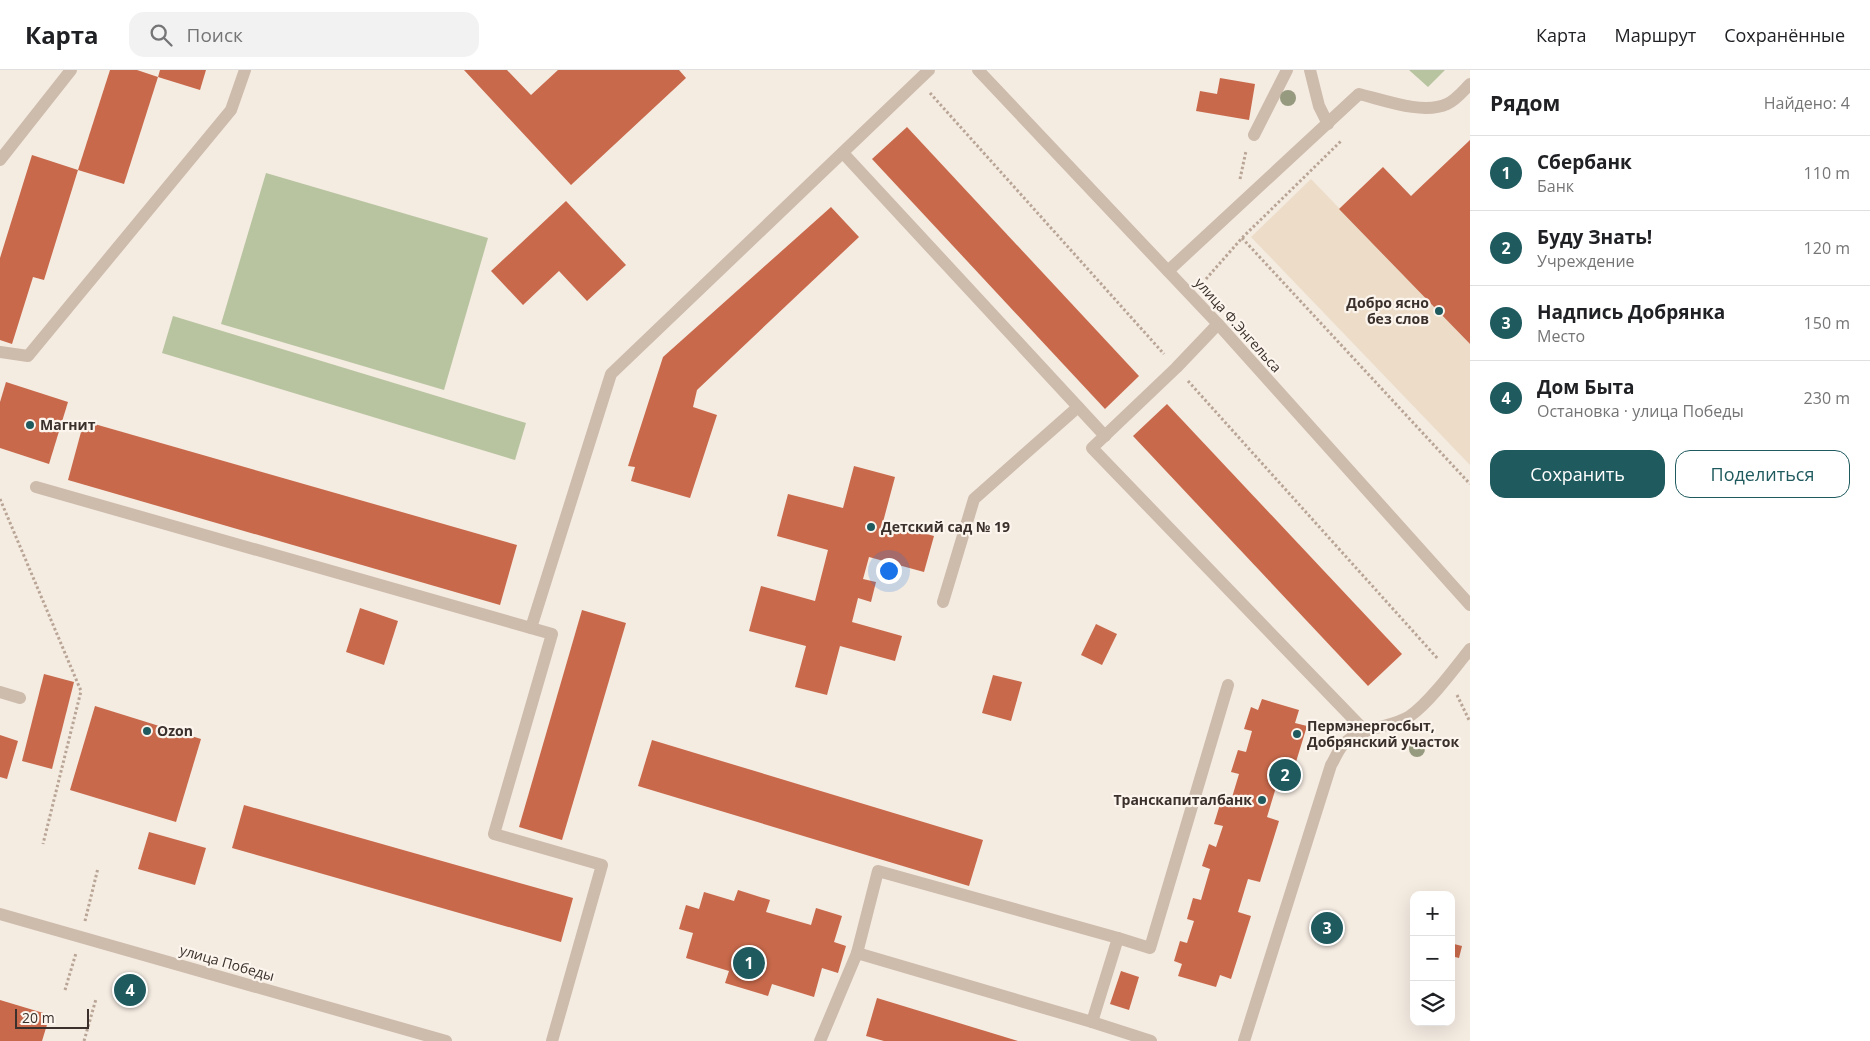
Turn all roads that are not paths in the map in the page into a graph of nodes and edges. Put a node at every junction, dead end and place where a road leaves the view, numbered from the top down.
1 (71, 70) edge
2 (245, 70) edge
3 (930, 70) edge
4 (978, 70) edge
5 (1288, 70) edge
6 (1310, 70) edge
7 (1470, 84) edge
8 (1328, 124) junction
9 (1254, 135) road end
10 (843, 153) junction
11 (0, 160) edge
12 (1168, 271) junction
13 (1218, 324) junction
14 (0, 352) edge
15 (1078, 407) junction
16 (1105, 436) junction
17 (36, 487) dead end
18 (943, 602) dead end
19 (1470, 605) edge
20 (530, 628) junction
21 (1470, 649) edge
22 (1228, 685) dead end
23 (0, 692) edge
24 (20, 698) dead end
25 (1365, 731) junction
26 (0, 914) edge
27 (1118, 938) junction
28 (857, 953) junction
29 (1092, 1022) junction
30 (446, 1041) edge
31 (552, 1041) edge
32 (820, 1041) edge
33 (1151, 1041) edge
34 (1244, 1041) edge

1 - 11 street
2 - 14 street
3 - 10 street
4 - 12 street, улица Ф.Энгельса
5 - 9 street
6 - 8 street
7 - 8 street
8 - 12 street
10 - 15 street
10 - 20 street
12 - 13 street, улица Ф.Энгельса
13 - 16 street
13 - 19 street, улица Ф.Энгельса
15 - 16 street
15 - 18 street
16 - 25 street
17 - 20 street
20 - 31 street
21 - 25 street
22 - 27 street
23 - 24 street
25 - 34 street
26 - 30 street, улица Победы
27 - 28 street
27 - 29 street
28 - 29 street
28 - 32 street
29 - 33 street

